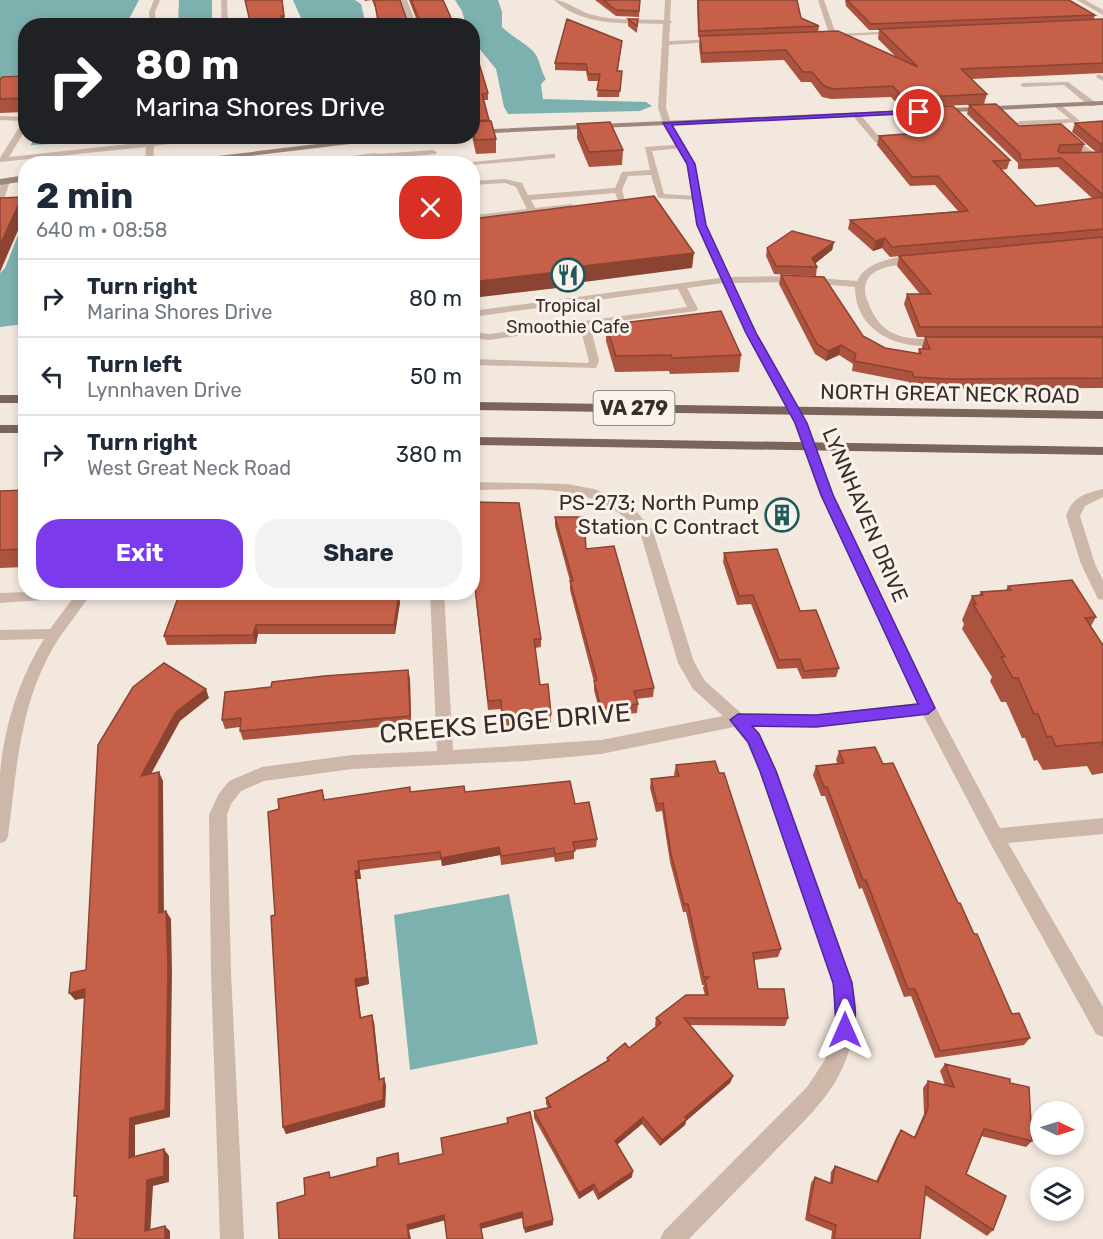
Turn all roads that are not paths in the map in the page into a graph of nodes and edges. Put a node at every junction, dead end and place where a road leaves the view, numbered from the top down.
1 (157, 0) edge
2 (224, 0) edge
3 (404, 0) edge
4 (557, 0) edge
5 (668, 0) edge
6 (821, 0) edge
7 (1080, 0) edge
8 (1103, 13) edge
9 (152, 18) edge
10 (225, 18) edge
11 (411, 18) edge
12 (669, 22) junction
13 (913, 33) edge
14 (832, 36) junction
15 (822, 37) edge
16 (729, 40) edge
17 (665, 43) junction
18 (1023, 85) edge
19 (1103, 103) edge
20 (1092, 104) junction
21 (1058, 105) junction
22 (955, 110) junction
23 (897, 113) junction
24 (855, 115) junction
25 (0, 118) edge
26 (963, 118) edge
27 (18, 119) edge
28 (1054, 122) junction
29 (667, 123) junction
30 (1020, 123) edge
31 (480, 132) edge
32 (18, 133) edge
33 (120, 144) edge
34 (327, 144) edge
35 (682, 146) junction
36 (433, 152) dead end
37 (31, 156) edge
38 (224, 156) edge
39 (395, 156) edge
40 (552, 156) dead end
41 (1093, 157) junction
42 (1103, 157) edge
43 (18, 158) edge
44 (1071, 158) edge
45 (1, 160) edge
46 (480, 162) edge
47 (655, 172) junction
48 (18, 179) edge
49 (3, 181) edge
50 (480, 183) edge
51 (618, 190) junction
52 (525, 198) junction
53 (696, 198) junction
54 (0, 199) edge
55 (600, 204) edge
56 (578, 207) edge
57 (532, 211) junction
58 (480, 217) edge
59 (924, 256) edge
60 (727, 280) junction
61 (859, 284) junction
62 (681, 286) junction
63 (480, 313) edge
64 (584, 323) junction
65 (480, 336) edge
66 (956, 343) edge
67 (480, 362) edge
68 (0, 399) edge
69 (18, 399) edge
70 (480, 406) edge
71 (795, 412) junction
72 (1103, 415) edge
73 (0, 429) edge
74 (18, 429) edge
75 (480, 441) edge
76 (810, 447) junction
77 (1103, 451) edge
78 (480, 486) edge
79 (1103, 493) edge
80 (1103, 595) edge
81 (18, 597) edge
82 (0, 598) edge
83 (80, 600) edge
84 (438, 600) edge
85 (53, 634) junction
86 (0, 635) edge
87 (928, 708) junction
88 (738, 720) junction
89 (445, 756) junction
90 (1103, 826) edge
91 (995, 836) junction
92 (0, 837) edge
93 (1103, 1027) edge
94 (232, 1239) edge
95 (672, 1239) edge

1 - 9 lane
2 - 10 street
3 - 11 street
4 - 12 street
5 - 12 street, LYNNHAVEN DRIVE
6 - 14 street
7 - 8 street
12 - 17 street, LYNNHAVEN DRIVE
13 - 14 street
14 - 15 street
16 - 17 street
17 - 29 street, LYNNHAVEN DRIVE
18 - 20 lane
19 - 20 street
20 - 21 street
21 - 22 street
21 - 28 lane
22 - 23 street
22 - 26 lane
23 - 24 street
23 - 24 lane
24 - 29 street
25 - 27 lane
28 - 30 lane
28 - 41 lane
29 - 31 street
29 - 35 street, LYNNHAVEN DRIVE
32 - 45 lane
33 - 37 lane
34 - 38 street
35 - 47 lane
35 - 53 street, LYNNHAVEN DRIVE
36 - 39 lane
40 - 46 lane
41 - 42 lane
41 - 44 lane
43 - 45 lane
47 - 51 lane
47 - 53 lane
48 - 49 street
49 - 54 lane
50 - 52 lane
51 - 52 lane
51 - 55 lane
52 - 57 lane
53 - 60 street, LYNNHAVEN DRIVE
56 - 57 lane
57 - 58 lane
59 - 61 street
60 - 61 street
60 - 62 lane
60 - 71 street, LYNNHAVEN DRIVE
61 - 66 street
62 - 63 lane
62 - 64 lane
64 - 65 lane
64 - 67 lane
68 - 69 main road
70 - 71 main road, NORTH GREAT NECK ROAD / VA 279
71 - 72 main road, NORTH GREAT NECK ROAD / VA 279
71 - 76 street, LYNNHAVEN DRIVE
73 - 74 main road
75 - 76 main road, VA 279
76 - 77 main road, VA 279
76 - 87 street, LYNNHAVEN DRIVE
78 - 88 street
79 - 80 street
81 - 82 lane
83 - 85 lane
84 - 89 street
85 - 86 lane
85 - 92 lane
87 - 88 street, CREEKS EDGE DRIVE
87 - 91 street, LYNNHAVEN DRIVE
88 - 89 street, CREEKS EDGE DRIVE
88 - 95 street
89 - 94 street, CREEKS EDGE DRIVE
90 - 91 street
91 - 93 street, LYNNHAVEN DRIVE

